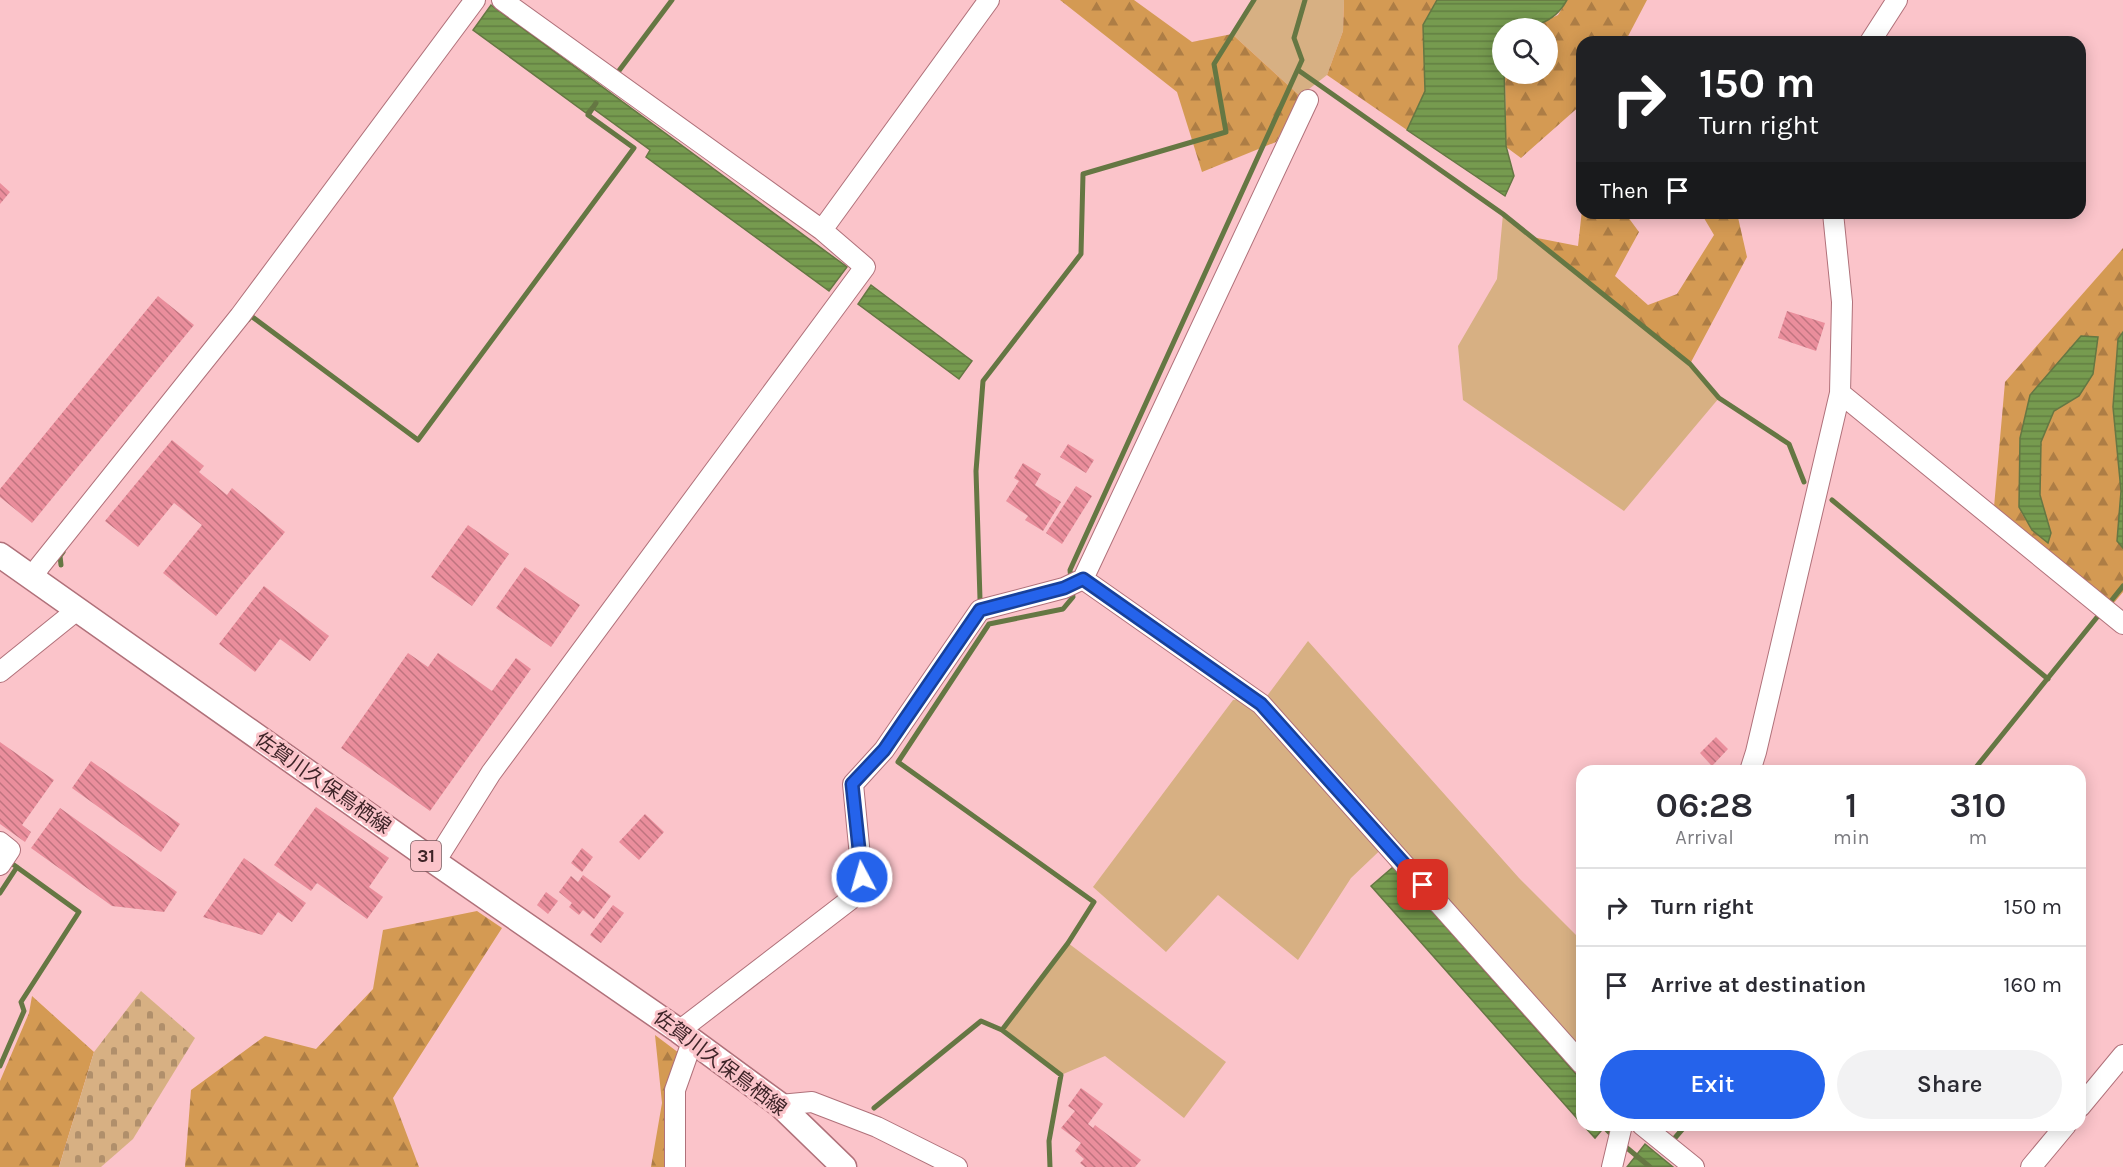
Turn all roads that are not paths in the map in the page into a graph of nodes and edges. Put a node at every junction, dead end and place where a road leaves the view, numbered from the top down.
1 (476, 0) edge
2 (502, 0) edge
3 (989, 0) edge
4 (1897, 0) edge
5 (1874, 36) edge
6 (1308, 100) dead end
7 (1834, 219) edge
8 (822, 230) junction
9 (1840, 393) junction
10 (0, 555) edge
11 (34, 578) junction
12 (1083, 579) junction
13 (77, 610) junction
14 (2123, 624) edge
15 (0, 672) edge
16 (1752, 765) edge
17 (435, 862) junction
18 (686, 1036) junction
19 (2123, 1055) edge
20 (1576, 1057) edge
21 (2086, 1100) edge
22 (780, 1105) junction
23 (1621, 1131) edge
24 (1649, 1131) edge
25 (2061, 1131) edge
26 (1614, 1160) edge
27 (675, 1167) edge
28 (844, 1167) edge
29 (957, 1167) edge
30 (1694, 1167) edge
31 (2031, 1167) edge

1 - 11 street
2 - 8 street
3 - 8 street
4 - 5 street
6 - 12 street
7 - 9 street
8 - 17 street
9 - 14 street
9 - 16 street
10 - 11 main road, 佐賀川久保鳥栖線 / 31
11 - 13 main road, 佐賀川久保鳥栖線 / 31
12 - 18 street
12 - 20 street
13 - 15 street
13 - 17 main road, 佐賀川久保鳥栖線 / 31
17 - 18 main road, 佐賀川久保鳥栖線 / 31
18 - 22 main road, 佐賀川久保鳥栖線 / 31
18 - 27 street
19 - 21 street
22 - 28 main road, 佐賀川久保鳥栖線 / 31
22 - 29 street
23 - 26 street
24 - 30 street
25 - 31 street

